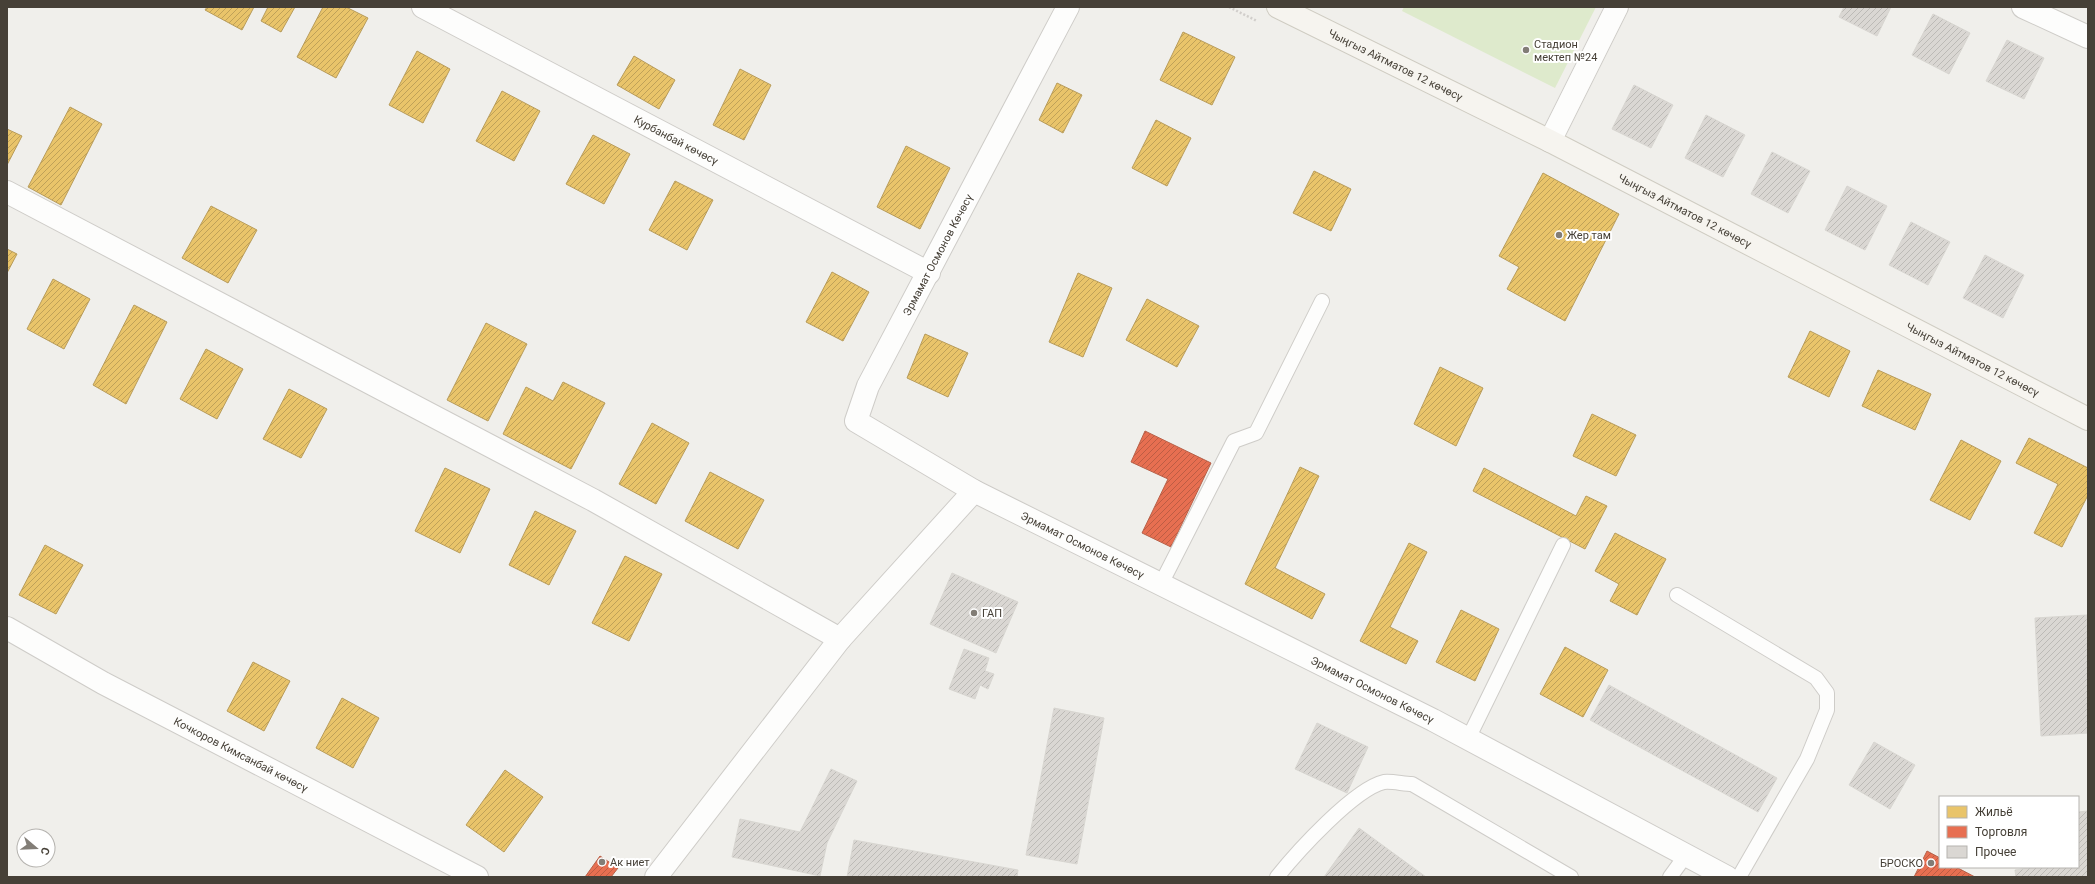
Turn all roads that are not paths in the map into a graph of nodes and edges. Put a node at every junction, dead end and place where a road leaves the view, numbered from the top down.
1 (423, 7) edge
2 (1068, 7) edge
3 (1278, 7) edge
4 (1617, 7) edge
5 (2023, 7) edge
6 (2088, 37) edge
7 (1550, 141) junction
8 (7, 192) edge
9 (929, 274) junction
10 (1322, 301) dead end
11 (2088, 420) edge
12 (974, 491) junction
13 (1563, 545) dead end
14 (1161, 584) junction
15 (1677, 595) dead end
16 (7, 628) edge
17 (840, 639) junction
18 (1468, 739) junction
19 (1686, 855) junction
20 (477, 877) edge
21 (656, 877) edge
22 (1277, 877) edge
23 (1570, 877) edge
24 (1670, 877) edge
25 (1727, 877) edge
26 (1740, 877) edge

1 - 9 street, Курбанбай көчөсү
2 - 9 street, Эрмамат Осмонов Көчөсү
3 - 7 main road, Чыңгыз Айтматов 12 көчөсү
4 - 7 street
5 - 6 street
7 - 11 main road, Чыңгыз Айтматов 12 көчөсү
8 - 17 street
9 - 12 street, Эрмамат Осмонов Көчөсү
10 - 14 lane
12 - 14 street, Эрмамат Осмонов Көчөсү
12 - 17 street
13 - 18 lane
14 - 18 street, Эрмамат Осмонов Көчөсү
15 - 26 lane
16 - 20 street, Кочкоров Кимсанбай көчөсү
17 - 21 street
18 - 19 street, Эрмамат Осмонов Көчөсү
19 - 24 lane
19 - 25 street, Эрмамат Осмонов Көчөсү
22 - 23 lane

